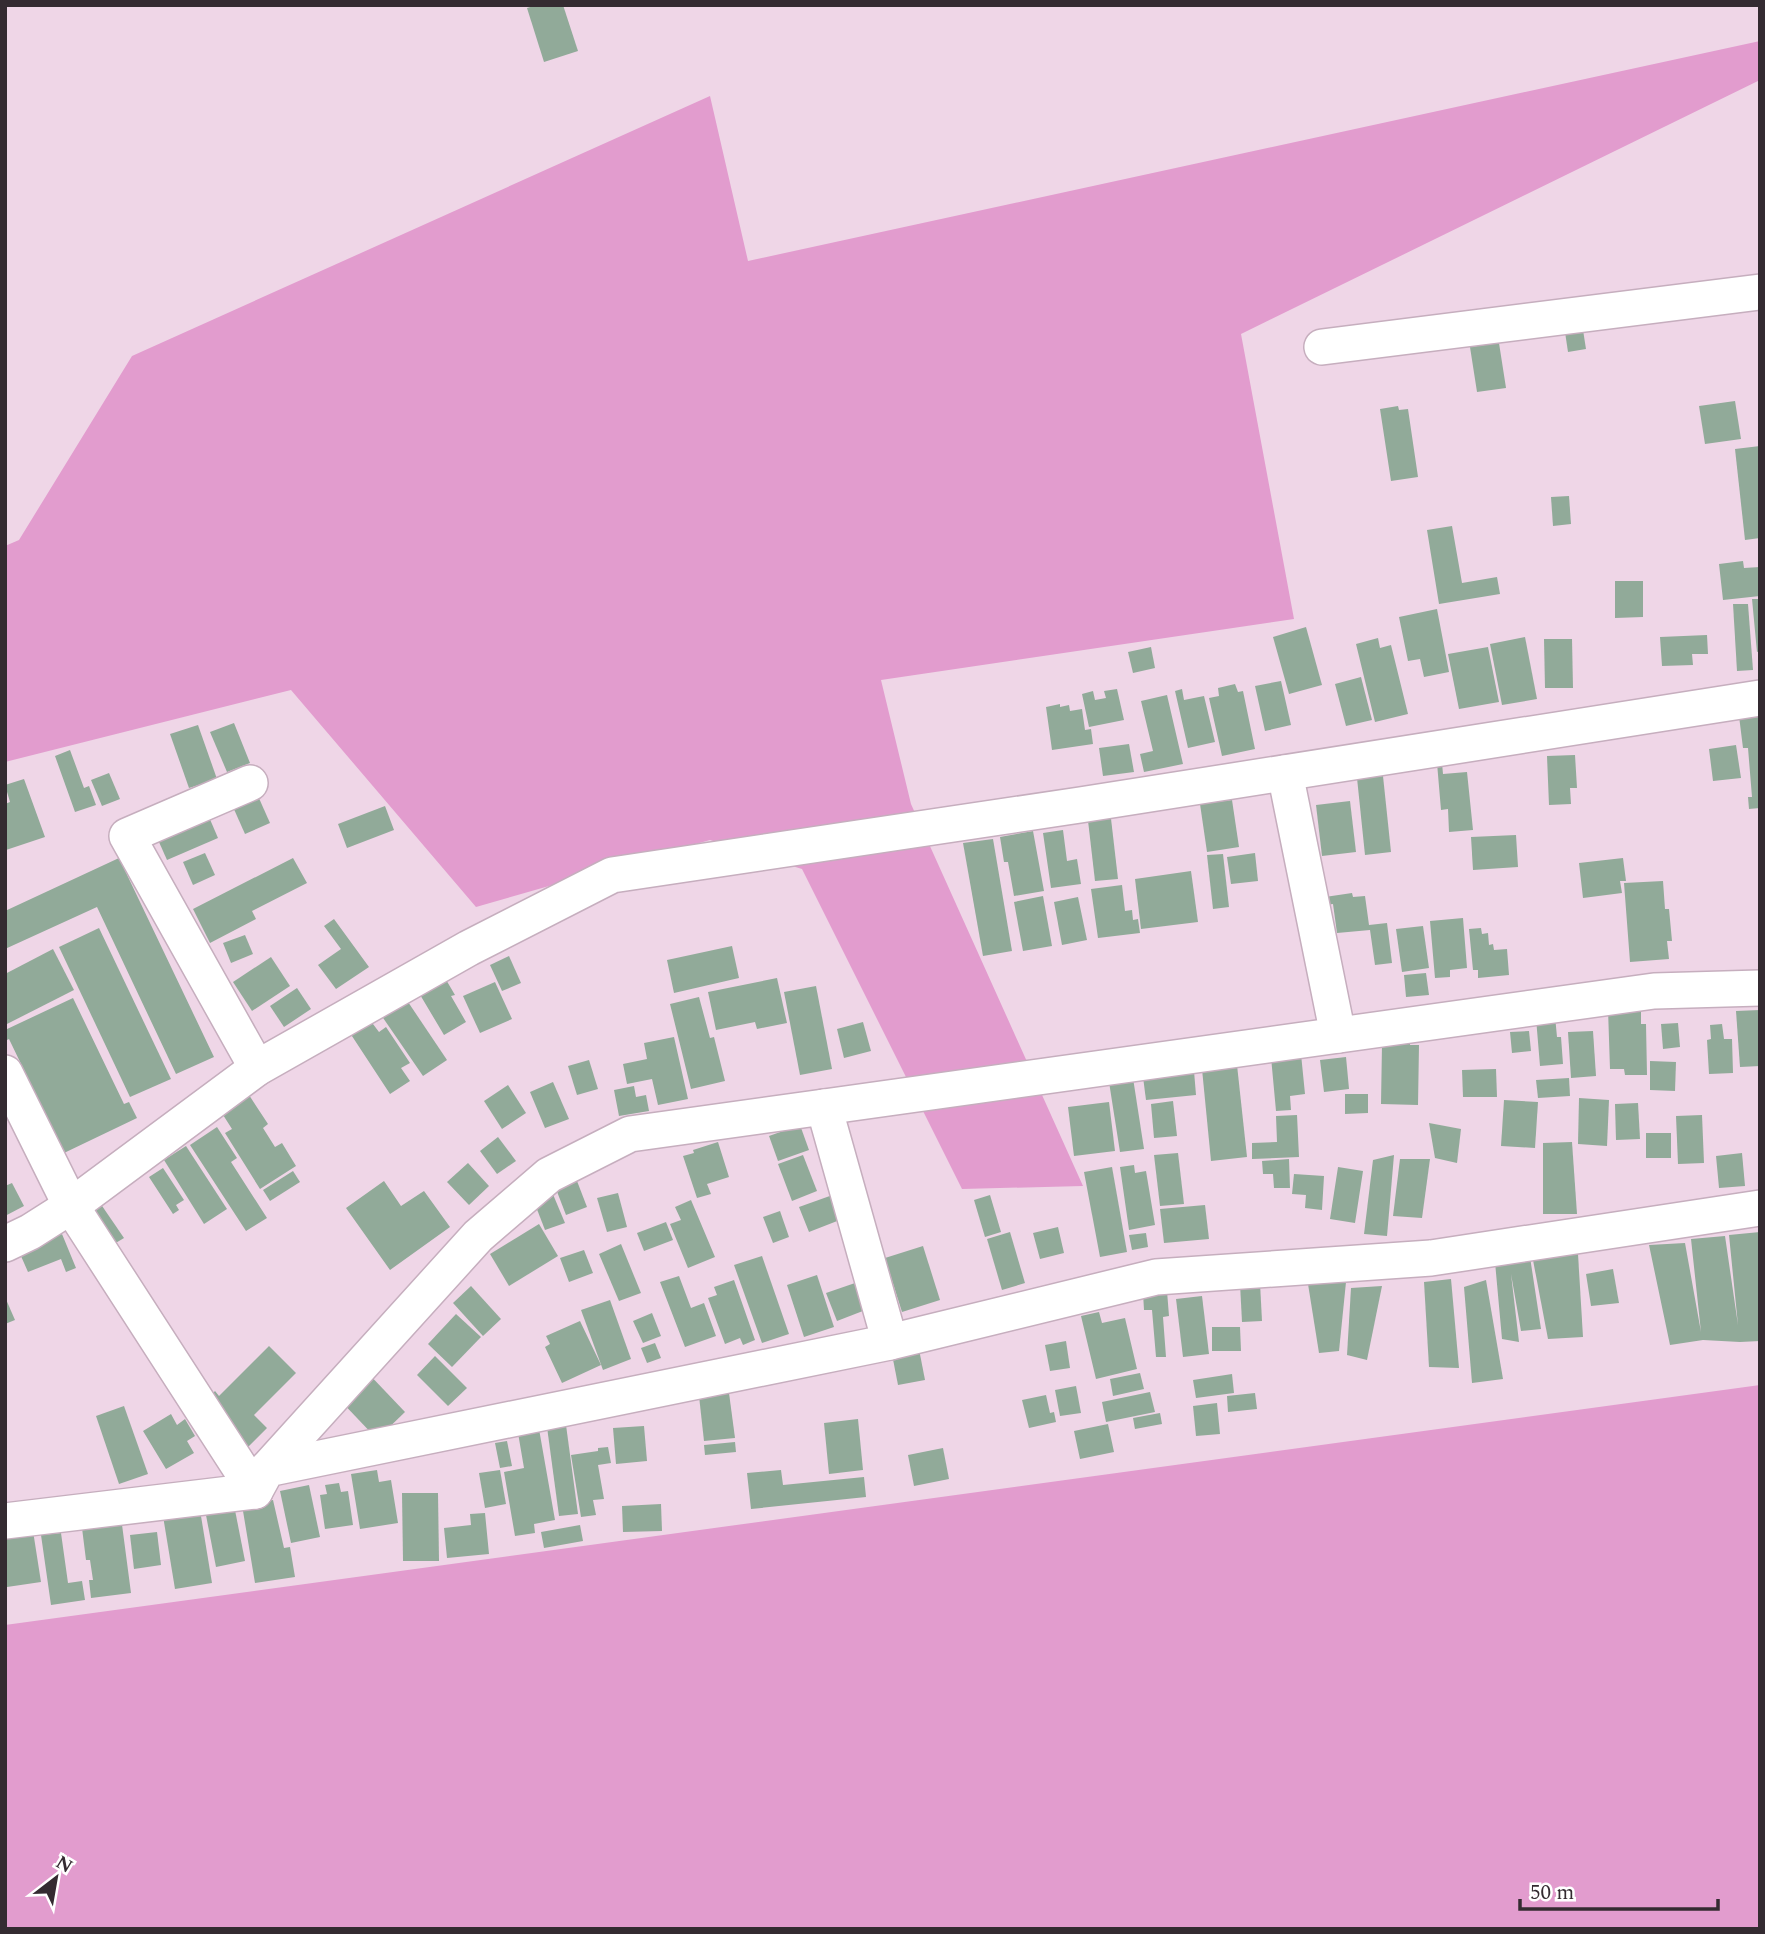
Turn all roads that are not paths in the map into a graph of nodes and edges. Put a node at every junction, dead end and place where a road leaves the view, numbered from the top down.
1 (1760, 292) edge
2 (1322, 346) dead end
3 (1760, 698) edge
4 (1285, 773) junction
5 (250, 783) dead end
6 (1760, 988) edge
7 (1338, 1035) junction
8 (257, 1068) junction
9 (5, 1073) edge
10 (824, 1107) junction
11 (71, 1206) junction
12 (1760, 1208) edge
13 (5, 1244) edge
14 (890, 1342) junction
15 (261, 1480) junction
16 (5, 1521) edge

1 - 2 street
3 - 4 street
4 - 7 street
4 - 8 street
5 - 8 street
6 - 7 street
7 - 10 street
8 - 11 street
9 - 11 street
10 - 14 street
10 - 15 street
11 - 13 street
11 - 15 street
12 - 14 street
14 - 15 street
15 - 16 street

